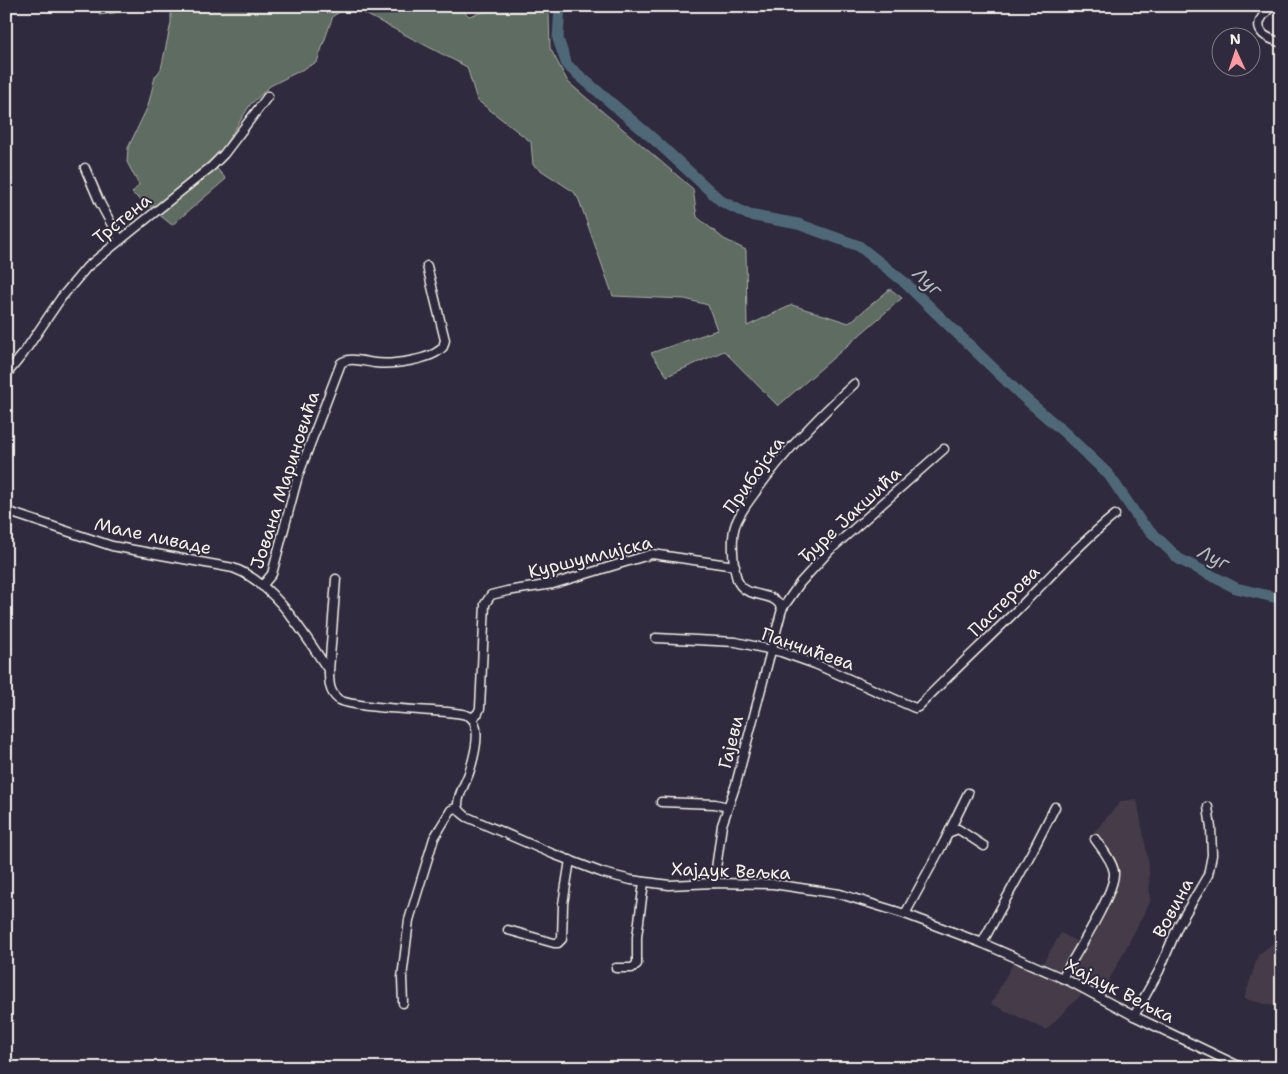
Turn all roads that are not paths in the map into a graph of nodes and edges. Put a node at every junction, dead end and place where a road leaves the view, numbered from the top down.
1 (1272, 6) edge
2 (1282, 43) edge
3 (268, 96) dead end
4 (85, 168) dead end
5 (120, 240) junction
6 (427, 266) dead end
7 (6, 375) edge
8 (854, 384) dead end
9 (944, 449) dead end
10 (6, 511) edge
11 (1115, 515) dead end
12 (735, 566) junction
13 (336, 579) dead end
14 (262, 586) junction
15 (782, 608) junction
16 (656, 638) dead end
17 (770, 650) junction
18 (329, 671) junction
19 (915, 708) joint
20 (472, 718) junction
21 (968, 793) dead end
22 (661, 802) dead end
23 (458, 806) junction
24 (1055, 806) dead end
25 (728, 807) junction
26 (1208, 807) dead end
27 (950, 832) junction
28 (1095, 838) dead end
29 (984, 846) dead end
30 (570, 860) junction
31 (644, 882) junction
32 (714, 883) junction
33 (905, 914) junction
34 (508, 930) dead end
35 (982, 943) junction
36 (616, 968) dead end
37 (1062, 978) junction
38 (403, 1003) dead end
39 (1134, 1016) junction
40 (1243, 1068) edge

1 - 2 street
3 - 5 street, Трстена
4 - 5 street
5 - 7 street, Трстена
6 - 14 street, Јована Мариновића
8 - 12 street, Прибојска
9 - 15 street, Ђуре Јакшића
10 - 14 street, Мале ливаде
11 - 19 street, Пастерова
12 - 15 street, Прибојска
12 - 20 street, Куршумлијска
13 - 18 street
14 - 18 street
15 - 17 street, Гајеви
16 - 17 street, Панчићева
17 - 19 street, Панчићева
17 - 25 street, Гајеви
18 - 20 street
20 - 23 street
21 - 27 street
22 - 25 street
23 - 30 street, Хајдук Вељка
23 - 38 street
24 - 35 street
25 - 32 street, Гајеви
26 - 39 street, Вовина
27 - 29 street
27 - 33 street
28 - 37 street
30 - 31 street, Хајдук Вељка
30 - 34 street
31 - 32 street, Хајдук Вељка
31 - 36 street
32 - 33 street, Хајдук Вељка
33 - 35 street, Хајдук Вељка
35 - 37 street, Хајдук Вељка
37 - 39 street, Хајдук Вељка
39 - 40 street, Хајдук Вељка

